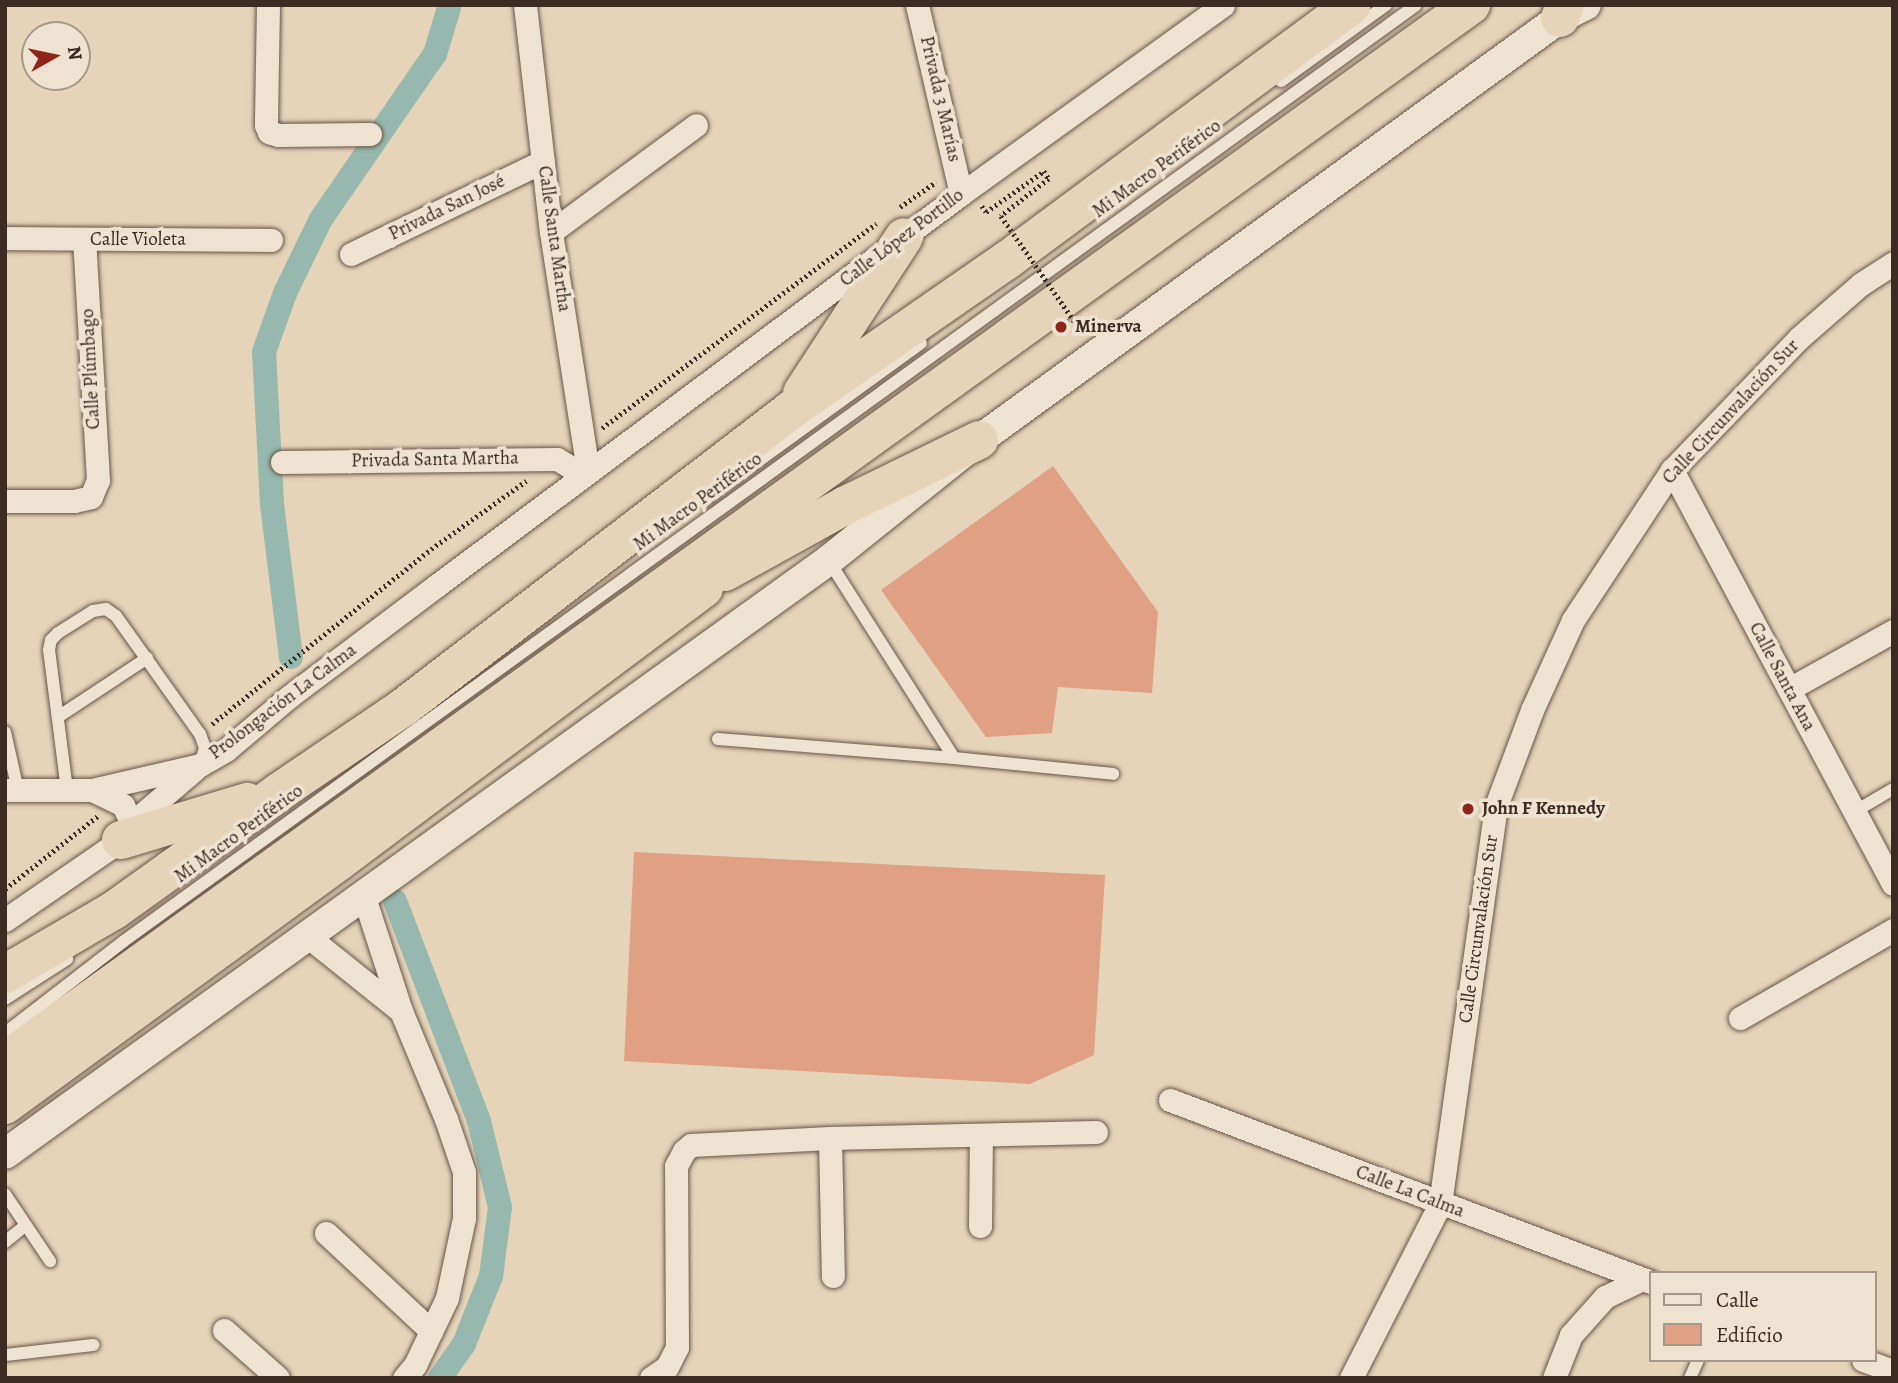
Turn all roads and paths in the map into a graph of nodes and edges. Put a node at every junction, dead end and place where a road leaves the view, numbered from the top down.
1 (268, 5) edge
2 (525, 5) edge
3 (917, 5) edge
4 (1223, 5) edge
5 (1352, 5) edge
6 (1386, 5) edge
7 (1416, 5) edge
8 (1471, 5) edge
9 (1570, 10) edge
10 (1202, 13) edge
11 (1273, 87) dead end
12 (696, 125) dead end
13 (370, 134) dead end
14 (543, 161) junction
15 (961, 194) junction
16 (986, 212) dead end
17 (551, 232) junction
18 (904, 236) junction
19 (5, 238) edge
20 (83, 240) junction
21 (271, 240) dead end
22 (351, 254) dead end
23 (1893, 263) edge
24 (935, 332) dead end
25 (1082, 332) dead end
26 (1009, 336) junction
27 (792, 409) junction
28 (979, 440) junction
29 (282, 462) dead end
30 (1672, 470) junction
31 (586, 473) junction
32 (5, 501) edge
33 (687, 513) dead end
34 (829, 560) junction
35 (725, 572) junction
36 (421, 598) joint
37 (563, 603) dead end
38 (1893, 631) edge
39 (146, 657) junction
40 (1789, 689) junction
41 (58, 718) junction
42 (5, 732) edge
43 (718, 739) dead end
44 (954, 758) junction
45 (200, 765) junction
46 (1113, 774) dead end
47 (1893, 789) edge
48 (12, 790) edge
49 (67, 790) junction
50 (92, 790) junction
51 (279, 792) junction
52 (1854, 812) junction
53 (126, 832) junction
54 (248, 832) dead end
55 (1893, 884) edge
56 (364, 897) junction
57 (5, 920) edge
58 (1893, 930) edge
59 (306, 935) junction
60 (80, 951) dead end
61 (5, 974) edge
62 (5, 999) edge
63 (401, 1011) junction
64 (1740, 1018) dead end
65 (5, 1033) edge
66 (5, 1061) edge
67 (1170, 1100) dead end
68 (5, 1105) edge
69 (1096, 1132) dead end
70 (981, 1136) junction
71 (830, 1138) junction
72 (5, 1154) edge
73 (5, 1194) edge
74 (1440, 1204) junction
75 (25, 1226) junction
76 (981, 1226) dead end
77 (326, 1233) dead end
78 (5, 1242) edge
79 (50, 1261) dead end
80 (833, 1276) dead end
81 (1647, 1281) edge
82 (224, 1330) dead end
83 (431, 1331) junction
84 (93, 1345) dead end
85 (5, 1355) edge
86 (1697, 1362) edge
87 (1867, 1362) edge
88 (1893, 1371) edge
89 (411, 1373) edge
90 (278, 1378) edge
91 (651, 1378) edge
92 (1351, 1378) edge
93 (1554, 1378) edge
94 (1690, 1378) edge

1 - 13 street
2 - 14 street, Calle Santa Martha
3 - 15 street, Privada 3 Marías
4 - 10 street, Calle López Portillo
5 - 27 highway
6 - 11 lane
7 - 65 lane, Mi Macro Periférico
8 - 26 highway
9 - 28 street
10 - 15 street, Calle López Portillo
12 - 17 street
14 - 17 street, Calle Santa Martha
14 - 22 street, Privada San José
15 - 18 street, Calle López Portillo
16 - 25 path, bridge
17 - 31 street, Calle Santa Martha
18 - 27 highway
18 - 31 street, Calle López Portillo
19 - 20 street, Calle Violeta
20 - 21 street, Calle Violeta
20 - 32 street, Calle Plúmbago
23 - 30 street, Calle Circunvalación Sur
24 - 33 lane, Mi Macro Periférico
26 - 35 highway
26 - 66 highway
27 - 51 highway
28 - 34 street
28 - 35 highway
29 - 31 street, Privada Santa Martha
30 - 40 street, Calle Santa Ana
30 - 74 street, Calle Circunvalación Sur
31 - 36 street, Calle López Portillo
34 - 44 lane
34 - 56 street
35 - 68 highway
36 - 45 street, Prolongación La Calma
37 - 54 lane, Mi Macro Periférico
38 - 40 street
39 - 41 lane
39 - 41 lane
39 - 45 lane
40 - 52 street, Calle Santa Ana
41 - 49 lane
42 - 48 lane
43 - 44 lane
44 - 46 lane
45 - 50 street, Prolongación La Calma
45 - 53 street
47 - 52 lane
48 - 49 street, Prolongación La Calma
49 - 50 street, Prolongación La Calma
50 - 53 street, Prolongación La Calma
51 - 53 highway
51 - 61 highway
52 - 55 street, Calle Santa Ana
53 - 57 street
56 - 59 street
56 - 63 street
58 - 64 street
59 - 63 street
59 - 72 street
60 - 62 lane
63 - 83 street
67 - 74 street, Calle La Calma
69 - 70 street
70 - 71 street
70 - 76 street
71 - 80 street
71 - 91 street
73 - 75 lane
74 - 81 street, Calle La Calma
74 - 92 street, Calle Circunvalación Sur
75 - 78 lane
75 - 79 lane
77 - 83 street
81 - 93 street
82 - 90 street
83 - 89 street
84 - 85 lane
86 - 94 lane
87 - 88 street

